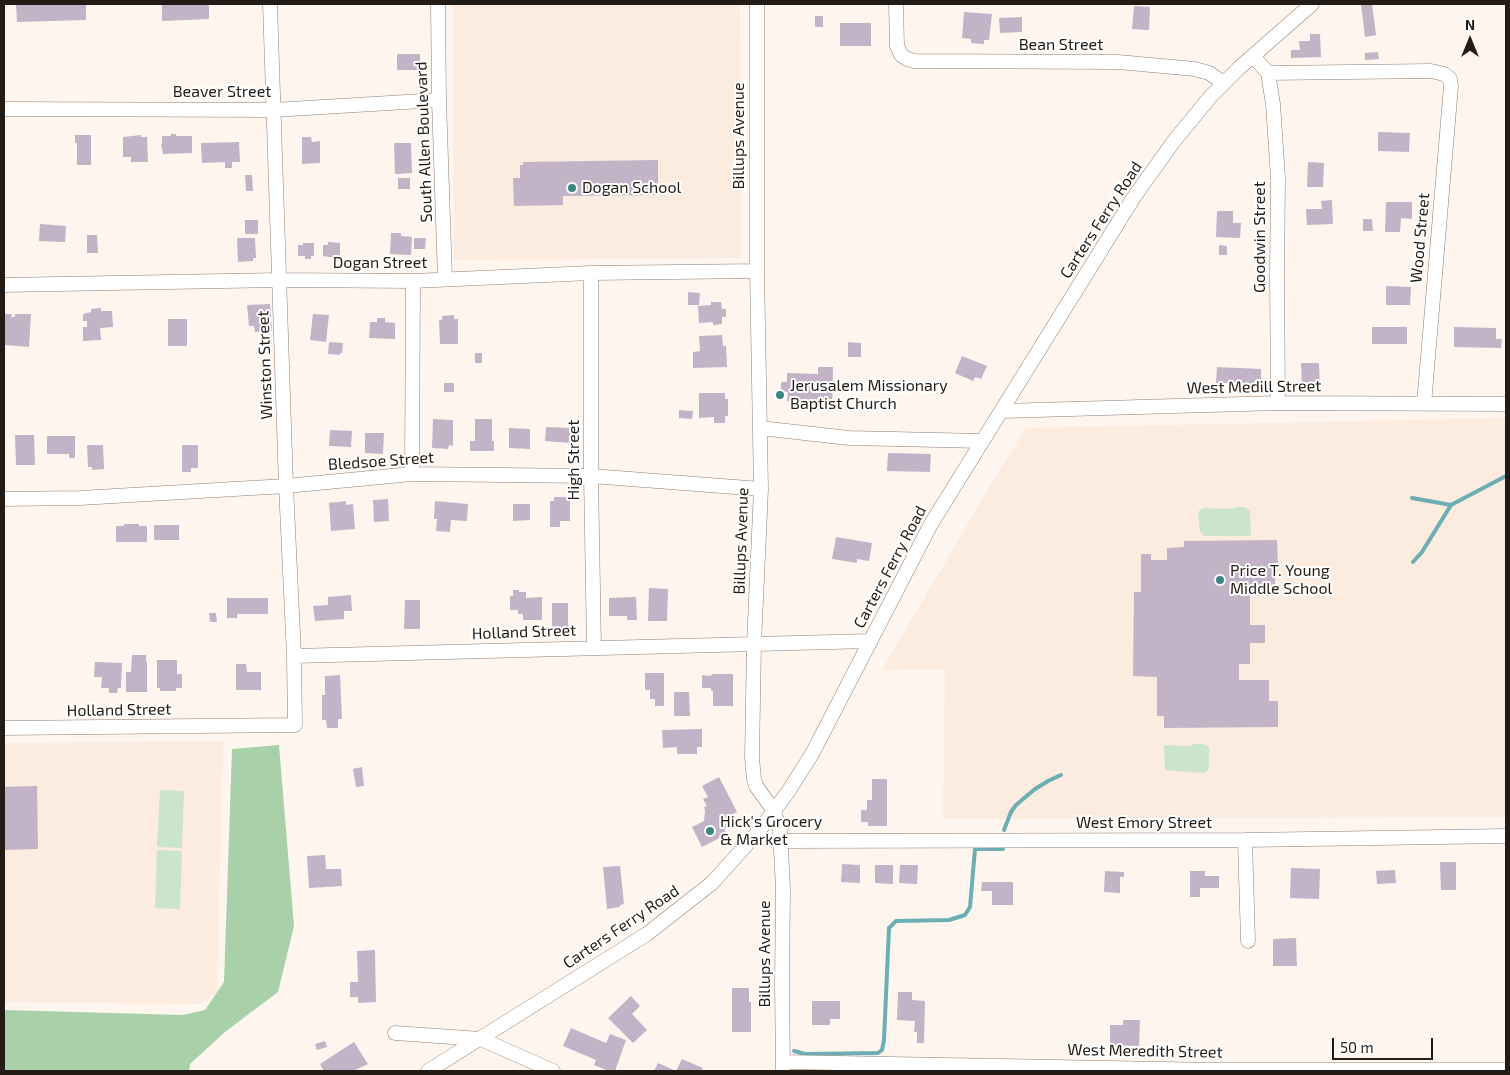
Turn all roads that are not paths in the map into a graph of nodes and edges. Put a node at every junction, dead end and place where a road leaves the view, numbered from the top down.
1 (270, 4) edge
2 (438, 4) edge
3 (756, 4) edge
4 (896, 4) edge
5 (1312, 4) edge
6 (1253, 56) junction
7 (1268, 73) junction
8 (1224, 83) junction
9 (439, 100) junction
10 (4, 109) edge
11 (273, 110) junction
12 (757, 271) junction
13 (591, 273) junction
14 (445, 279) junction
15 (280, 280) junction
16 (413, 281) junction
17 (4, 285) edge
18 (1278, 402) junction
19 (1424, 404) junction
20 (1506, 404) edge
21 (1002, 411) junction
22 (760, 428) junction
23 (982, 441) junction
24 (412, 474) junction
25 (591, 476) junction
26 (286, 486) junction
27 (760, 489) junction
28 (4, 498) edge
29 (871, 641) junction
30 (754, 644) junction
31 (594, 647) junction
32 (294, 656) junction
33 (295, 725) joint
34 (4, 728) edge
35 (774, 811) junction
36 (1506, 836) edge
37 (1245, 840) junction
38 (781, 841) junction
39 (1248, 941) dead end
40 (395, 1033) dead end
41 (480, 1039) junction
42 (783, 1067) edge
43 (1506, 1070) edge
44 (428, 1071) edge
45 (553, 1071) edge

1 - 11 street, Winston Street
2 - 9 street, South Allen Boulevard
3 - 12 street, Billups Avenue
4 - 8 street, Bean Street
5 - 6 street, Carters Ferry Road
6 - 7 street
6 - 8 street, Carters Ferry Road
7 - 18 street, Goodwin Street
7 - 19 street, Wood Street
8 - 21 street, Carters Ferry Road
9 - 11 street, Beaver Street
9 - 14 street, South Allen Boulevard
10 - 11 street, Beaver Street
11 - 15 street, Winston Street
12 - 13 street, Dogan Street
12 - 22 street, Billups Avenue
13 - 14 street, Dogan Street
13 - 25 street, High Street
14 - 16 street, Dogan Street
15 - 16 street, Dogan Street
15 - 17 street, Dogan Street
15 - 26 street, Winston Street
16 - 24 street
18 - 19 street, West Medill Street
18 - 21 street, West Medill Street
19 - 20 street, West Medill Street
21 - 23 street, Carters Ferry Road
22 - 23 street
22 - 27 street, Billups Avenue
23 - 29 street, Carters Ferry Road
24 - 25 street, Bledsoe Street
24 - 26 street, Bledsoe Street
25 - 27 street, Bledsoe Street
25 - 31 street, High Street
26 - 28 street, Bledsoe Street
26 - 32 street, Winston Street
27 - 30 street, Billups Avenue
29 - 30 street, Holland Street
29 - 35 street, Carters Ferry Road
30 - 31 street, Holland Street
30 - 35 street, Billups Avenue
31 - 32 street, Holland Street
32 - 33 street, Winston Street
33 - 34 street, Holland Street
35 - 38 street, Billups Avenue
35 - 41 street, Carters Ferry Road
36 - 37 street, West Emory Street
37 - 38 street, West Emory Street
37 - 39 street
38 - 42 street, Billups Avenue
40 - 41 street
41 - 44 street, Carters Ferry Road
41 - 45 street
42 - 43 street, West Meredith Street

